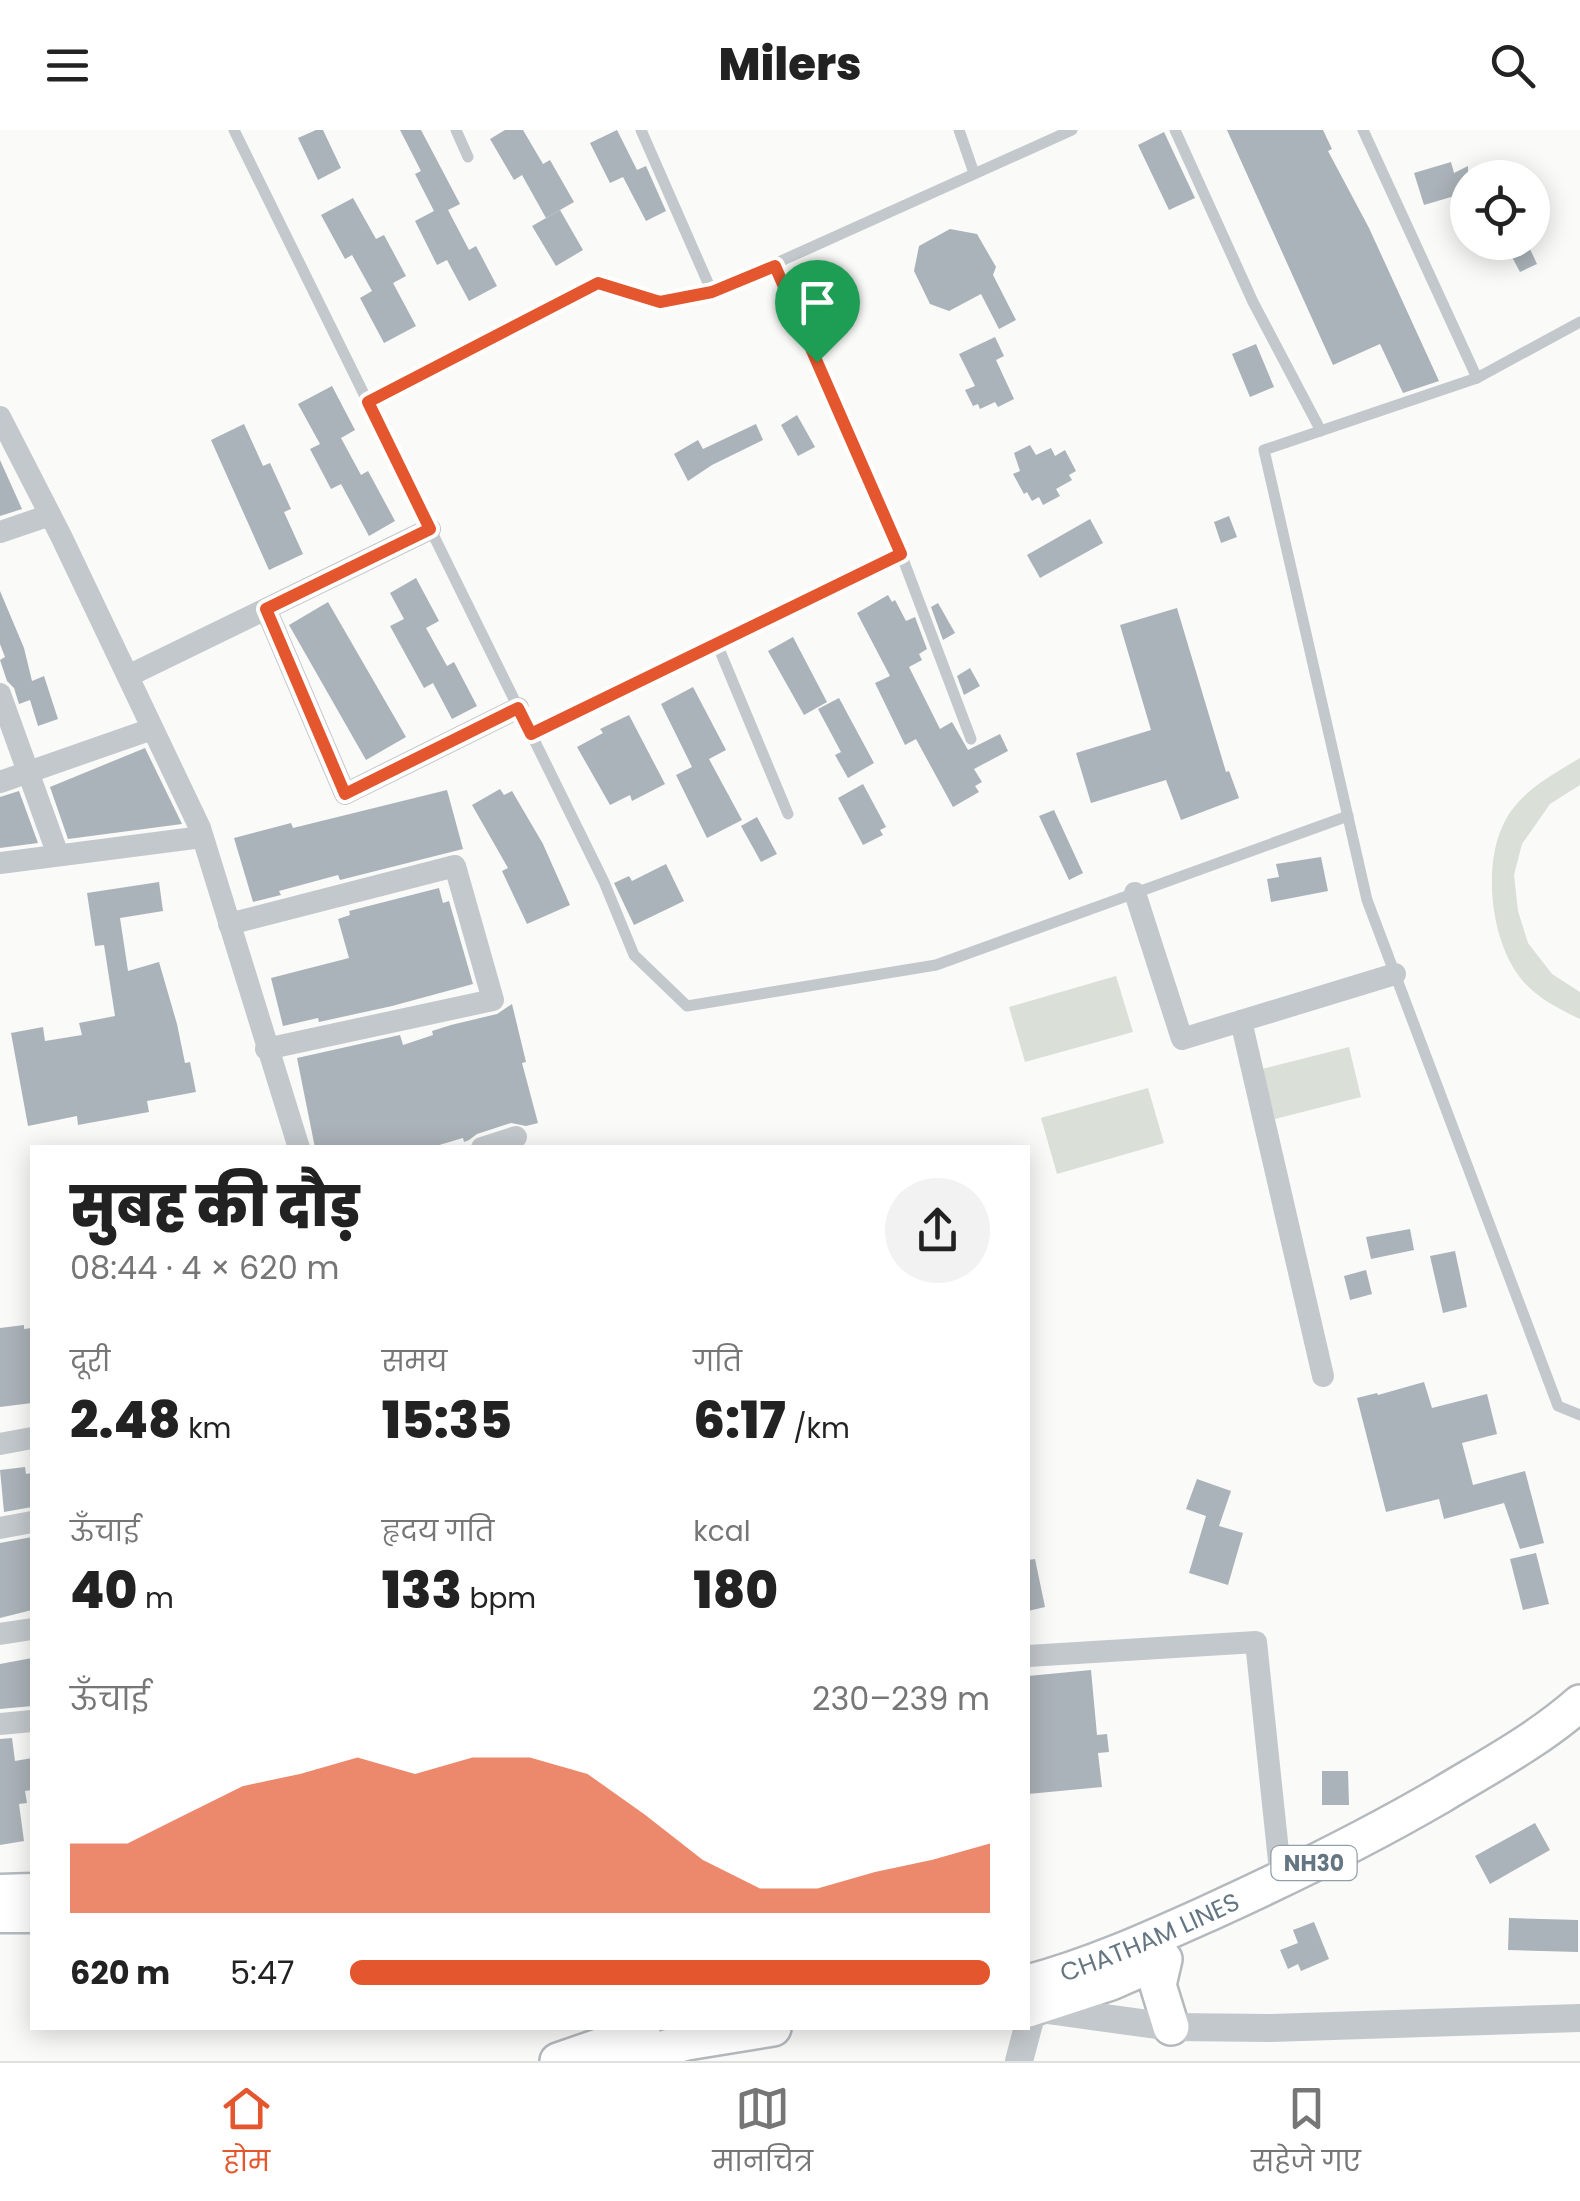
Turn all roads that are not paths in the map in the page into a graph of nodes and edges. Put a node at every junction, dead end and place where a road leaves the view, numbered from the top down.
1 (234, 130) edge
2 (456, 130) edge
3 (641, 130) edge
4 (959, 130) edge
5 (1072, 130) edge
6 (1175, 130) edge
7 (1362, 130) edge
8 (468, 157) dead end
9 (974, 173) junction
10 (775, 266) junction
11 (712, 292) junction
12 (1580, 322) edge
13 (1477, 378) junction
14 (368, 402) junction
15 (0, 416) edge
16 (1321, 431) junction
17 (50, 515) junction
18 (430, 529) junction
19 (0, 532) edge
20 (901, 554) junction
21 (266, 609) junction
22 (717, 644) junction
23 (128, 676) junction
24 (0, 694) edge
25 (518, 708) junction
26 (152, 728) junction
27 (531, 734) junction
28 (970, 739) dead end
29 (30, 772) junction
30 (0, 782) edge
31 (788, 814) dead end
32 (1348, 816) junction
33 (202, 838) junction
34 (58, 855) junction
35 (0, 863) edge
36 (1135, 893) junction
37 (229, 924) junction
38 (1395, 974) junction
39 (1241, 1021) junction
40 (266, 1049) junction
41 (516, 1136) dead end
42 (297, 1145) edge
43 (490, 1145) edge
44 (1323, 1376) dead end
45 (1580, 1415) edge
46 (30, 1438) edge
47 (0, 1444) edge
48 (30, 1522) edge
49 (0, 1528) edge
50 (30, 1629) edge
51 (0, 1634) edge
52 (1030, 1656) edge
53 (1580, 1702) edge
54 (30, 1721) edge
55 (0, 1724) edge
56 (1580, 1730) edge
57 (1282, 1880) junction
58 (30, 1889) edge
59 (0, 1890) edge
60 (0, 1917) edge
61 (30, 1917) edge
62 (1164, 1959) junction
63 (1030, 1995) edge
64 (1030, 1996) edge
65 (1030, 1996) edge
66 (1580, 2018) edge
67 (1171, 2028) junction
68 (654, 2030) edge
69 (761, 2030) edge
70 (1024, 2030) edge
71 (558, 2061) edge
72 (620, 2061) edge
73 (1019, 2061) edge

1 - 14 lane
2 - 8 lane
3 - 11 lane
4 - 9 lane
5 - 9 lane
6 - 16 lane
7 - 13 lane
9 - 10 lane
10 - 11 lane
10 - 20 lane
11 - 14 lane
12 - 13 lane
13 - 16 lane
14 - 18 lane
15 - 17 street
16 - 32 lane
17 - 19 street
17 - 23 street
18 - 21 street
18 - 25 lane
20 - 22 lane
20 - 28 lane
21 - 23 street
21 - 25 street
22 - 27 lane
22 - 31 lane
23 - 26 street
24 - 29 street
25 - 27 lane
26 - 29 street
26 - 33 street
27 - 36 lane
29 - 30 street
29 - 34 street
32 - 36 lane
32 - 38 lane
33 - 34 street
33 - 37 street
34 - 35 street
36 - 39 street
37 - 40 street
37 - 40 street
38 - 39 street
38 - 45 lane
39 - 44 street
40 - 42 street
41 - 43 street
46 - 47 street
48 - 49 street
50 - 51 street
52 - 57 street
53 - 57 highway, CHATHAM LINES / NH30
54 - 55 street
56 - 62 highway, CHATHAM LINES / NH30
57 - 63 highway, CHATHAM LINES / NH30
58 - 59 main road
60 - 61 main road
62 - 64 highway, CHATHAM LINES / NH30
62 - 67 highway
65 - 67 street
66 - 67 street
68 - 71 highway
69 - 72 highway
70 - 73 street

